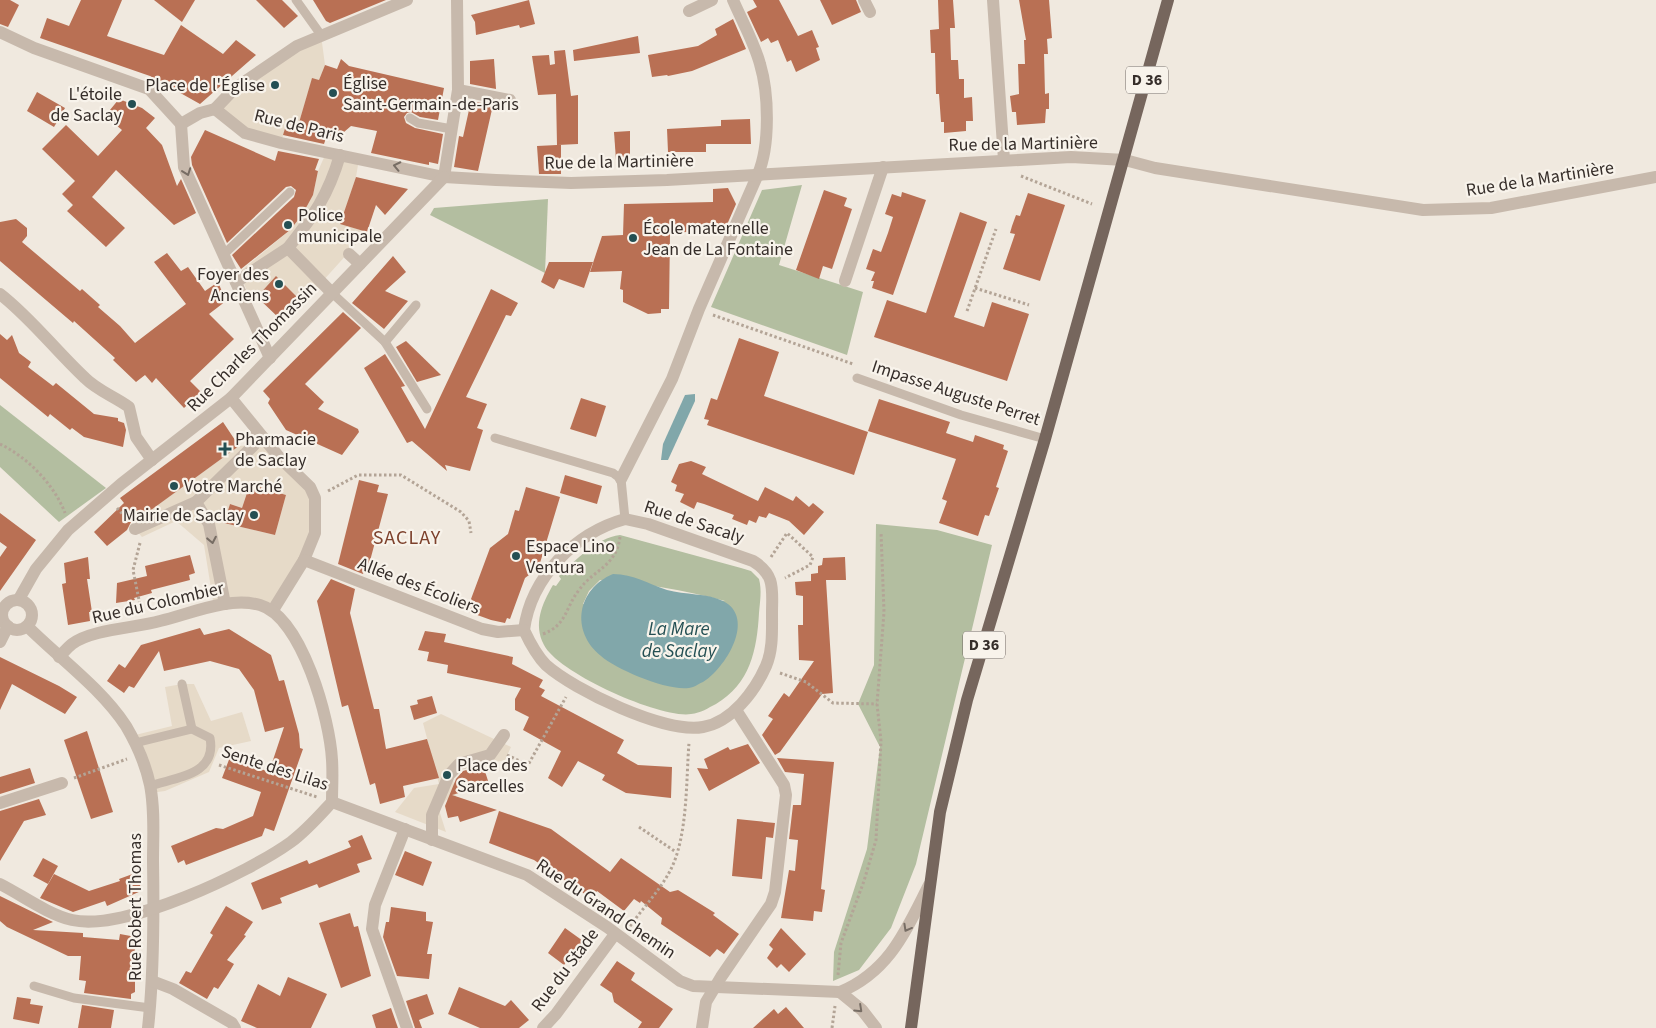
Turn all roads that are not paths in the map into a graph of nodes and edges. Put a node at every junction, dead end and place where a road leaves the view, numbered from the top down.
1 (296, 0) edge
2 (407, 0) edge
3 (457, 0) edge
4 (712, 0) edge
5 (733, 0) edge
6 (864, 0) edge
7 (993, 0) edge
8 (1168, 0) edge
9 (689, 11) dead end
10 (870, 12) dead end
11 (0, 32) edge
12 (321, 35) junction
13 (458, 90) junction
14 (510, 100) dead end
15 (215, 109) junction
16 (410, 118) dead end
17 (181, 124) junction
18 (452, 129) junction
19 (340, 156) junction
20 (1004, 160) junction
21 (1125, 160) junction
22 (883, 167) junction
23 (758, 174) junction
24 (444, 177) junction
25 (1656, 177) edge
26 (290, 192) dead end
27 (288, 248) junction
28 (349, 254) dead end
29 (223, 255) junction
30 (360, 264) junction
31 (845, 281) dead end
32 (236, 282) junction
33 (332, 293) junction
34 (0, 294) edge
35 (416, 305) dead end
36 (386, 342) junction
37 (270, 358) junction
38 (857, 378) road end
39 (231, 398) junction
40 (427, 409) dead end
41 (257, 432) junction
42 (495, 438) dead end
43 (1045, 439) junction
44 (152, 460) junction
45 (621, 479) junction
46 (196, 502) junction
47 (621, 520) junction
48 (136, 529) road end
49 (304, 560) junction
50 (19, 600) junction
51 (225, 604) junction
52 (272, 610) junction
53 (3, 621) edge
54 (27, 626) junction
55 (526, 635) junction
56 (0, 642) edge
57 (59, 657) junction
58 (182, 684) dead end
59 (736, 710) junction
60 (192, 729) junction
61 (504, 735) dead end
62 (135, 743) junction
63 (62, 783) road end
64 (150, 786) junction
65 (332, 802) junction
66 (0, 803) edge
67 (405, 829) junction
68 (432, 840) junction
69 (0, 884) edge
70 (929, 884) junction
71 (154, 910) junction
72 (615, 934) junction
73 (152, 981) junction
74 (34, 986) dead end
75 (714, 989) junction
76 (838, 992) junction
77 (150, 1008) junction
78 (148, 1028) edge
79 (235, 1028) edge
80 (407, 1028) edge
81 (542, 1028) edge
82 (702, 1028) edge
83 (876, 1028) edge
84 (910, 1028) edge

1 - 12 lane
2 - 12 street
3 - 13 street
4 - 9 street
5 - 23 street
6 - 10 street
7 - 20 street
8 - 21 main road, D 36
11 - 17 street
12 - 15 street
13 - 14 street
13 - 18 street
15 - 17 street
15 - 19 street, Rue de Paris
16 - 18 lane
17 -> 29 street
18 - 24 street
24 -> 19 street, Rue de Paris
19 - 27 street
20 - 21 street, Rue de la Martinière
20 - 22 street, Rue de la Martinière
21 - 25 street, Rue de la Martinière
21 - 43 main road, D 36
22 - 23 street, Rue de la Martinière
22 - 31 street
23 - 24 street, Rue de la Martinière
23 - 45 street
24 - 30 street, Rue Charles Thomassin
26 - 29 lane
27 - 32 street
27 - 33 street
28 - 30 street
29 - 32 street
30 - 33 street, Rue Charles Thomassin
32 - 37 street
33 - 36 lane
33 - 37 street, Rue Charles Thomassin
34 - 44 street
35 - 36 lane
36 - 40 lane
37 - 39 street, Rue Charles Thomassin
38 - 43 lane, Impasse Auguste Perret
39 - 41 street
39 - 44 street, Rue Charles Thomassin
41 - 46 street
41 - 49 street
42 - 45 lane
43 - 70 main road, D 36
44 - 50 street, Rue Charles Thomassin
45 - 47 lane
46 - 48 street
46 -> 51 street
47 - 55 street, Rue de Sacaly
47 - 59 street, Rue de Sacaly
49 - 52 street
49 - 55 street, Allée des Écoliers
50 - 53 street
50 - 54 street
51 - 52 street, Rue du Colombier
51 - 57 street, Rue du Colombier
52 - 65 street
53 - 54 street
53 - 56 street
54 - 57 street, Rue Robert Thomas
55 - 59 street
57 - 62 street, Rue Robert Thomas
58 - 60 lane
59 - 75 street
60 - 62 lane
60 - 64 lane
61 - 68 street
62 - 64 street, Rue Robert Thomas
63 - 66 street
64 - 71 street, Rue Robert Thomas
65 - 67 street, Rue du Grand Chemin
65 - 71 street
67 - 68 street, Rue du Grand Chemin
67 - 80 street
68 - 72 street, Rue du Grand Chemin
69 - 71 street
70 -> 76 street, Rue du Grand Chemin
70 - 84 main road, D 36
71 - 73 street, Rue Robert Thomas
72 - 75 street, Rue du Grand Chemin
72 - 81 street, Rue du Stade
73 - 77 street, Rue Robert Thomas
73 - 79 street
74 - 77 lane
75 - 76 street, Rue du Grand Chemin
75 - 82 street
76 -> 83 street
77 - 78 street, Rue Robert Thomas

